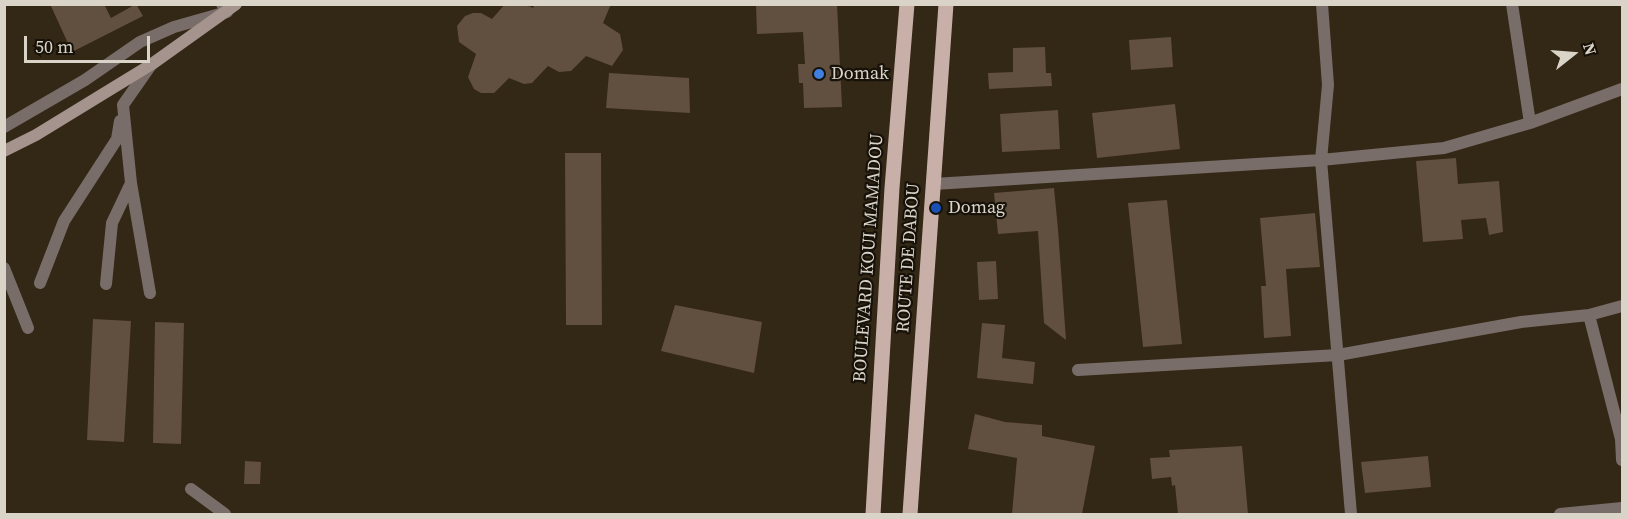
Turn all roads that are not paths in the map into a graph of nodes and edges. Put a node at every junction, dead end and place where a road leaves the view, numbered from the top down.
1 (907, 4) edge
2 (946, 4) edge
3 (1322, 4) edge
4 (1512, 4) edge
5 (228, 7) edge
6 (152, 64) junction
7 (1623, 89) edge
8 (123, 105) junction
9 (1530, 123) junction
10 (4, 127) edge
11 (4, 151) edge
12 (1321, 160) junction
13 (131, 183) junction
14 (934, 184) junction
15 (4, 268) edge
16 (40, 283) dead end
17 (106, 284) dead end
18 (150, 293) dead end
19 (1623, 306) edge
20 (1589, 315) junction
21 (28, 328) dead end
22 (1338, 355) junction
23 (1078, 370) dead end
24 (1623, 460) edge
25 (191, 489) dead end
26 (1623, 508) edge
27 (225, 514) edge
28 (873, 514) edge
29 (910, 514) edge
30 (1352, 514) edge
31 (1560, 514) edge

1 - 28 main road, BOULEVARD KOUI MAMADOU
2 - 14 main road, ROUTE DE DABOU
3 - 12 street
4 - 9 street
5 - 6 street
5 - 10 street
6 - 8 street
6 - 11 street
7 - 9 street
8 - 13 street
8 - 16 street
9 - 12 street
12 - 14 street
12 - 22 street
13 - 17 street
13 - 18 street
14 - 29 main road, ROUTE DE DABOU
15 - 21 street
19 - 20 street
20 - 22 street
20 - 24 street
22 - 23 street
22 - 30 street
25 - 27 street
26 - 31 street

